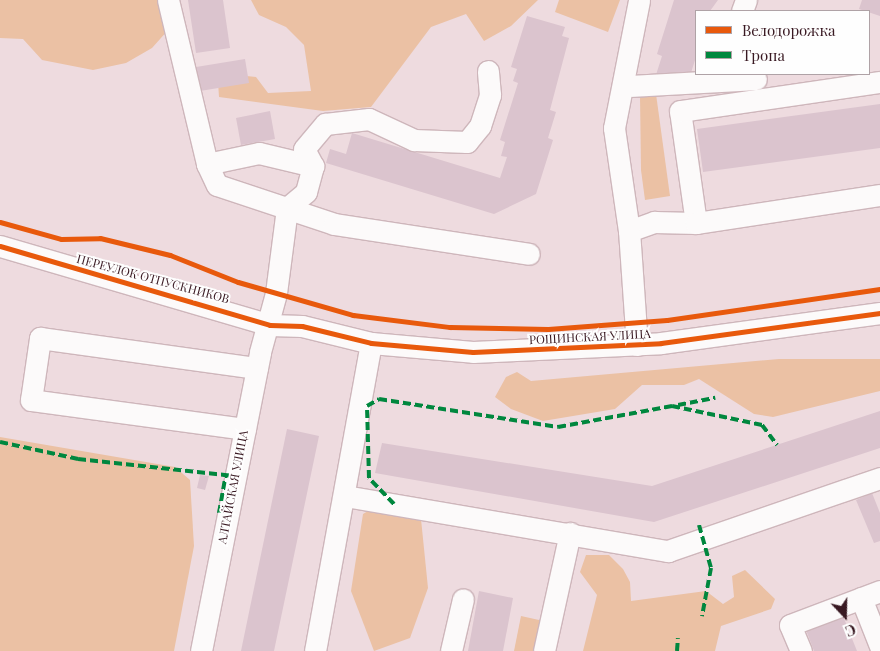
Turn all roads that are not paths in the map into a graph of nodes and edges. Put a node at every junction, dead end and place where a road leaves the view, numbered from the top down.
1 (168, 0) edge
2 (639, 0) edge
3 (488, 72) dead end
4 (756, 79) dead end
5 (880, 82) edge
6 (631, 86) dead end
7 (207, 164) junction
8 (313, 166) junction
9 (880, 196) edge
10 (287, 208) junction
11 (696, 223) junction
12 (629, 231) junction
13 (0, 246) edge
14 (529, 254) dead end
15 (880, 313) edge
16 (270, 325) junction
17 (302, 326) joint
18 (371, 343) junction
19 (637, 345) junction
20 (257, 368) junction
21 (245, 429) junction
22 (880, 478) edge
23 (345, 496) junction
24 (570, 533) junction
25 (870, 594) edge
26 (463, 598) dead end
27 (880, 646) edge
28 (201, 651) edge
29 (315, 651) edge
30 (451, 651) edge
31 (544, 651) edge
32 (801, 651) edge

1 - 7 street
2 - 12 street
3 - 8 street
4 - 6 street
5 - 11 street
7 - 8 street
7 - 10 street
8 - 10 street
9 - 11 street
10 - 14 street
10 - 16 street, АЛТАЙСКАЯ УЛИЦА
11 - 12 street
12 - 19 street
13 - 16 street, ПЕРЕУЛОК ОТПУСКНИКОВ
15 - 19 street, РОЩИНСКАЯ УЛИЦА
16 - 17 street, ПЕРЕУЛОК ОТПУСКНИКОВ
16 - 20 street, АЛТАЙСКАЯ УЛИЦА
17 - 18 street, РОЩИНСКАЯ УЛИЦА
18 - 19 street, РОЩИНСКАЯ УЛИЦА
18 - 23 street
20 - 21 street, АЛТАЙСКАЯ УЛИЦА
20 - 21 street
21 - 28 street, АЛТАЙСКАЯ УЛИЦА
22 - 24 street
23 - 24 street
23 - 29 street
24 - 31 street
25 - 27 street
25 - 32 street
26 - 30 street

